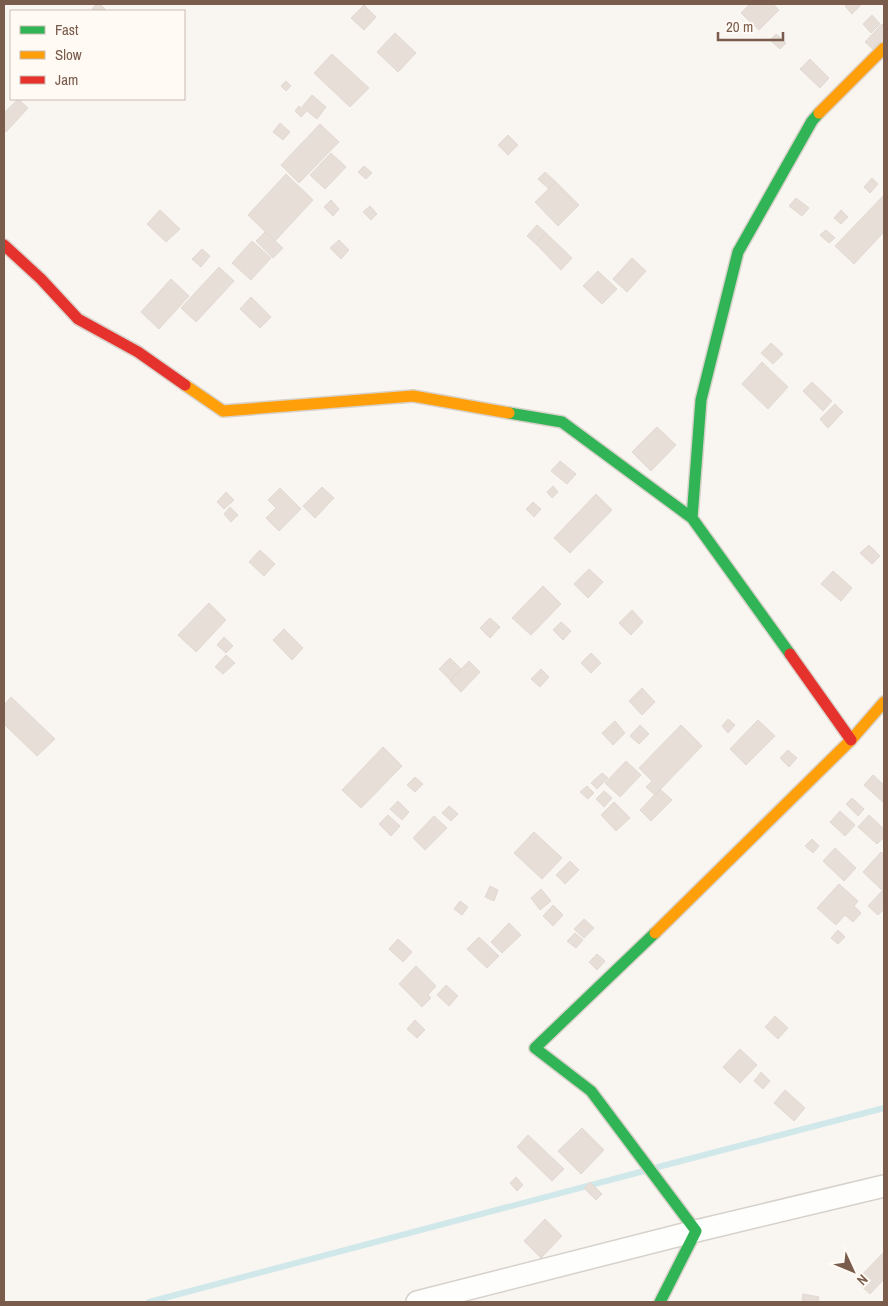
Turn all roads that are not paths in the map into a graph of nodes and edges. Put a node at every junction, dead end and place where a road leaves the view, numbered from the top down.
1 (884, 48) edge
2 (4, 245) edge
3 (692, 518) junction
4 (884, 702) edge
5 (852, 740) junction
6 (884, 1186) edge
7 (696, 1231) junction
8 (417, 1302) edge
9 (660, 1302) edge

1 - 3 street
2 - 3 street
3 - 5 street
4 - 5 street
5 - 7 street
6 - 7 street
7 - 8 street
7 - 9 street

